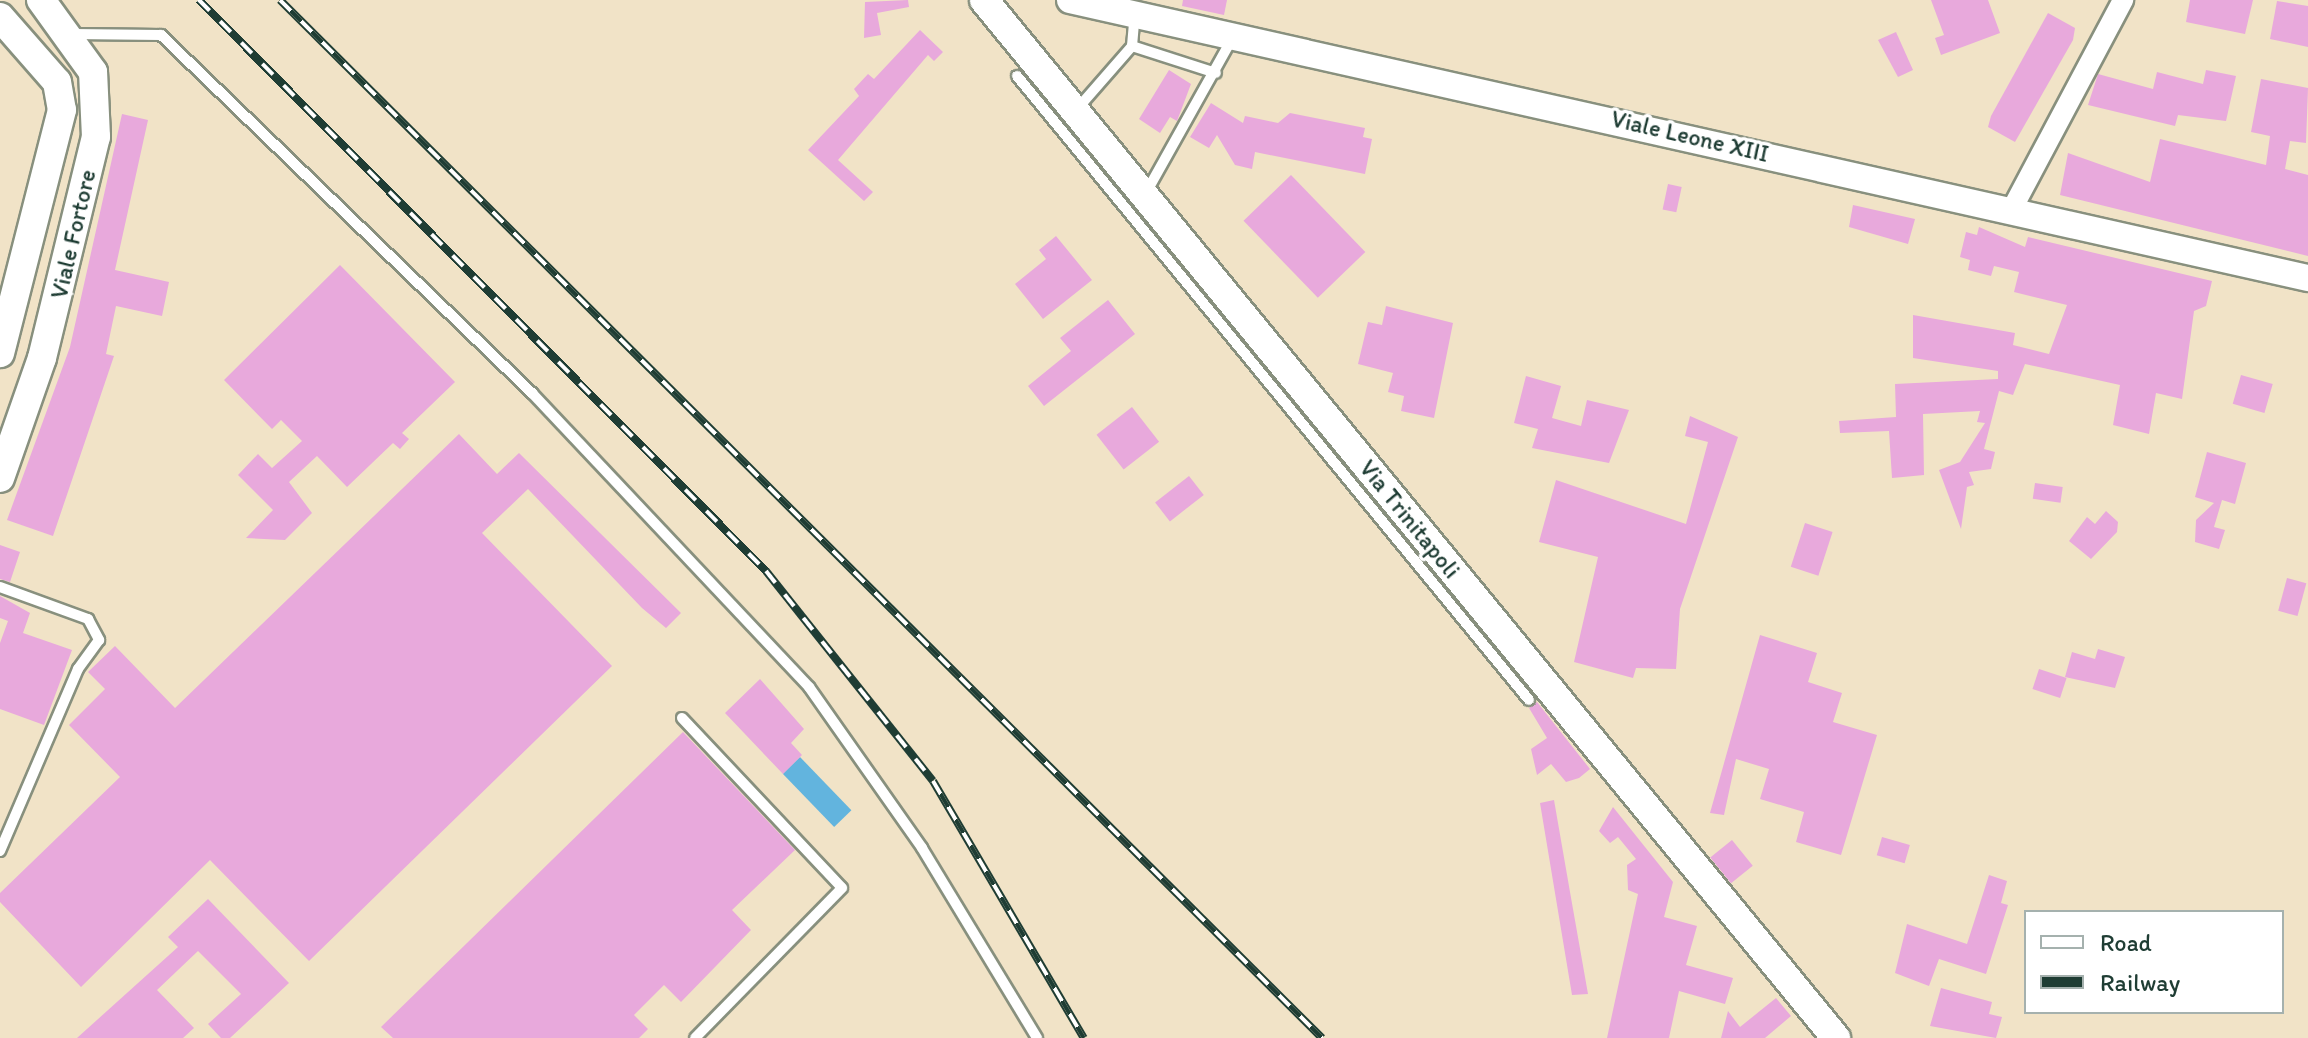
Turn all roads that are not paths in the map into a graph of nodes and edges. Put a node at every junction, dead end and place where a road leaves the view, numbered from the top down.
1 (41, 0) edge
2 (984, 0) edge
3 (1070, 0) edge
4 (2123, 0) edge
5 (1135, 12) junction
6 (0, 17) edge
7 (70, 34) junction
8 (1235, 35) junction
9 (1132, 46) junction
10 (1216, 73) junction
11 (1017, 76) dead end
12 (1078, 108) junction
13 (1088, 141) junction
14 (1147, 191) junction
15 (2012, 209) junction
16 (1161, 229) junction
17 (2308, 278) edge
18 (2, 338) edge
19 (42, 358) junction
20 (0, 478) edge
21 (1398, 522) junction
22 (0, 587) edge
23 (1529, 700) dead end
24 (682, 718) dead end
25 (0, 851) edge
26 (695, 1038) edge
27 (1037, 1038) edge
28 (1836, 1038) edge

1 - 7 main road, Viale Fortore
2 - 12 main road, Via Trinitapoli
3 - 5 street, Viale Leone XIII
4 - 15 street
5 - 8 street, Viale Leone XIII
5 - 9 lane
6 - 18 main road, Viale Fortore
7 - 19 main road, Viale Fortore
7 - 27 lane
8 - 10 lane
8 - 15 street, Viale Leone XIII
9 - 10 lane
9 - 12 lane
10 - 14 lane
11 - 13 lane
12 - 13 main road, Via Trinitapoli
13 - 14 main road, Via Trinitapoli
13 - 16 lane
14 - 16 main road, Via Trinitapoli
15 - 17 street, Viale Leone XIII
16 - 21 main road, Via Trinitapoli
18 - 19 main road
19 - 20 main road, Viale Fortore
21 - 23 lane
21 - 28 main road, Via Trinitapoli
22 - 25 lane
24 - 26 lane

